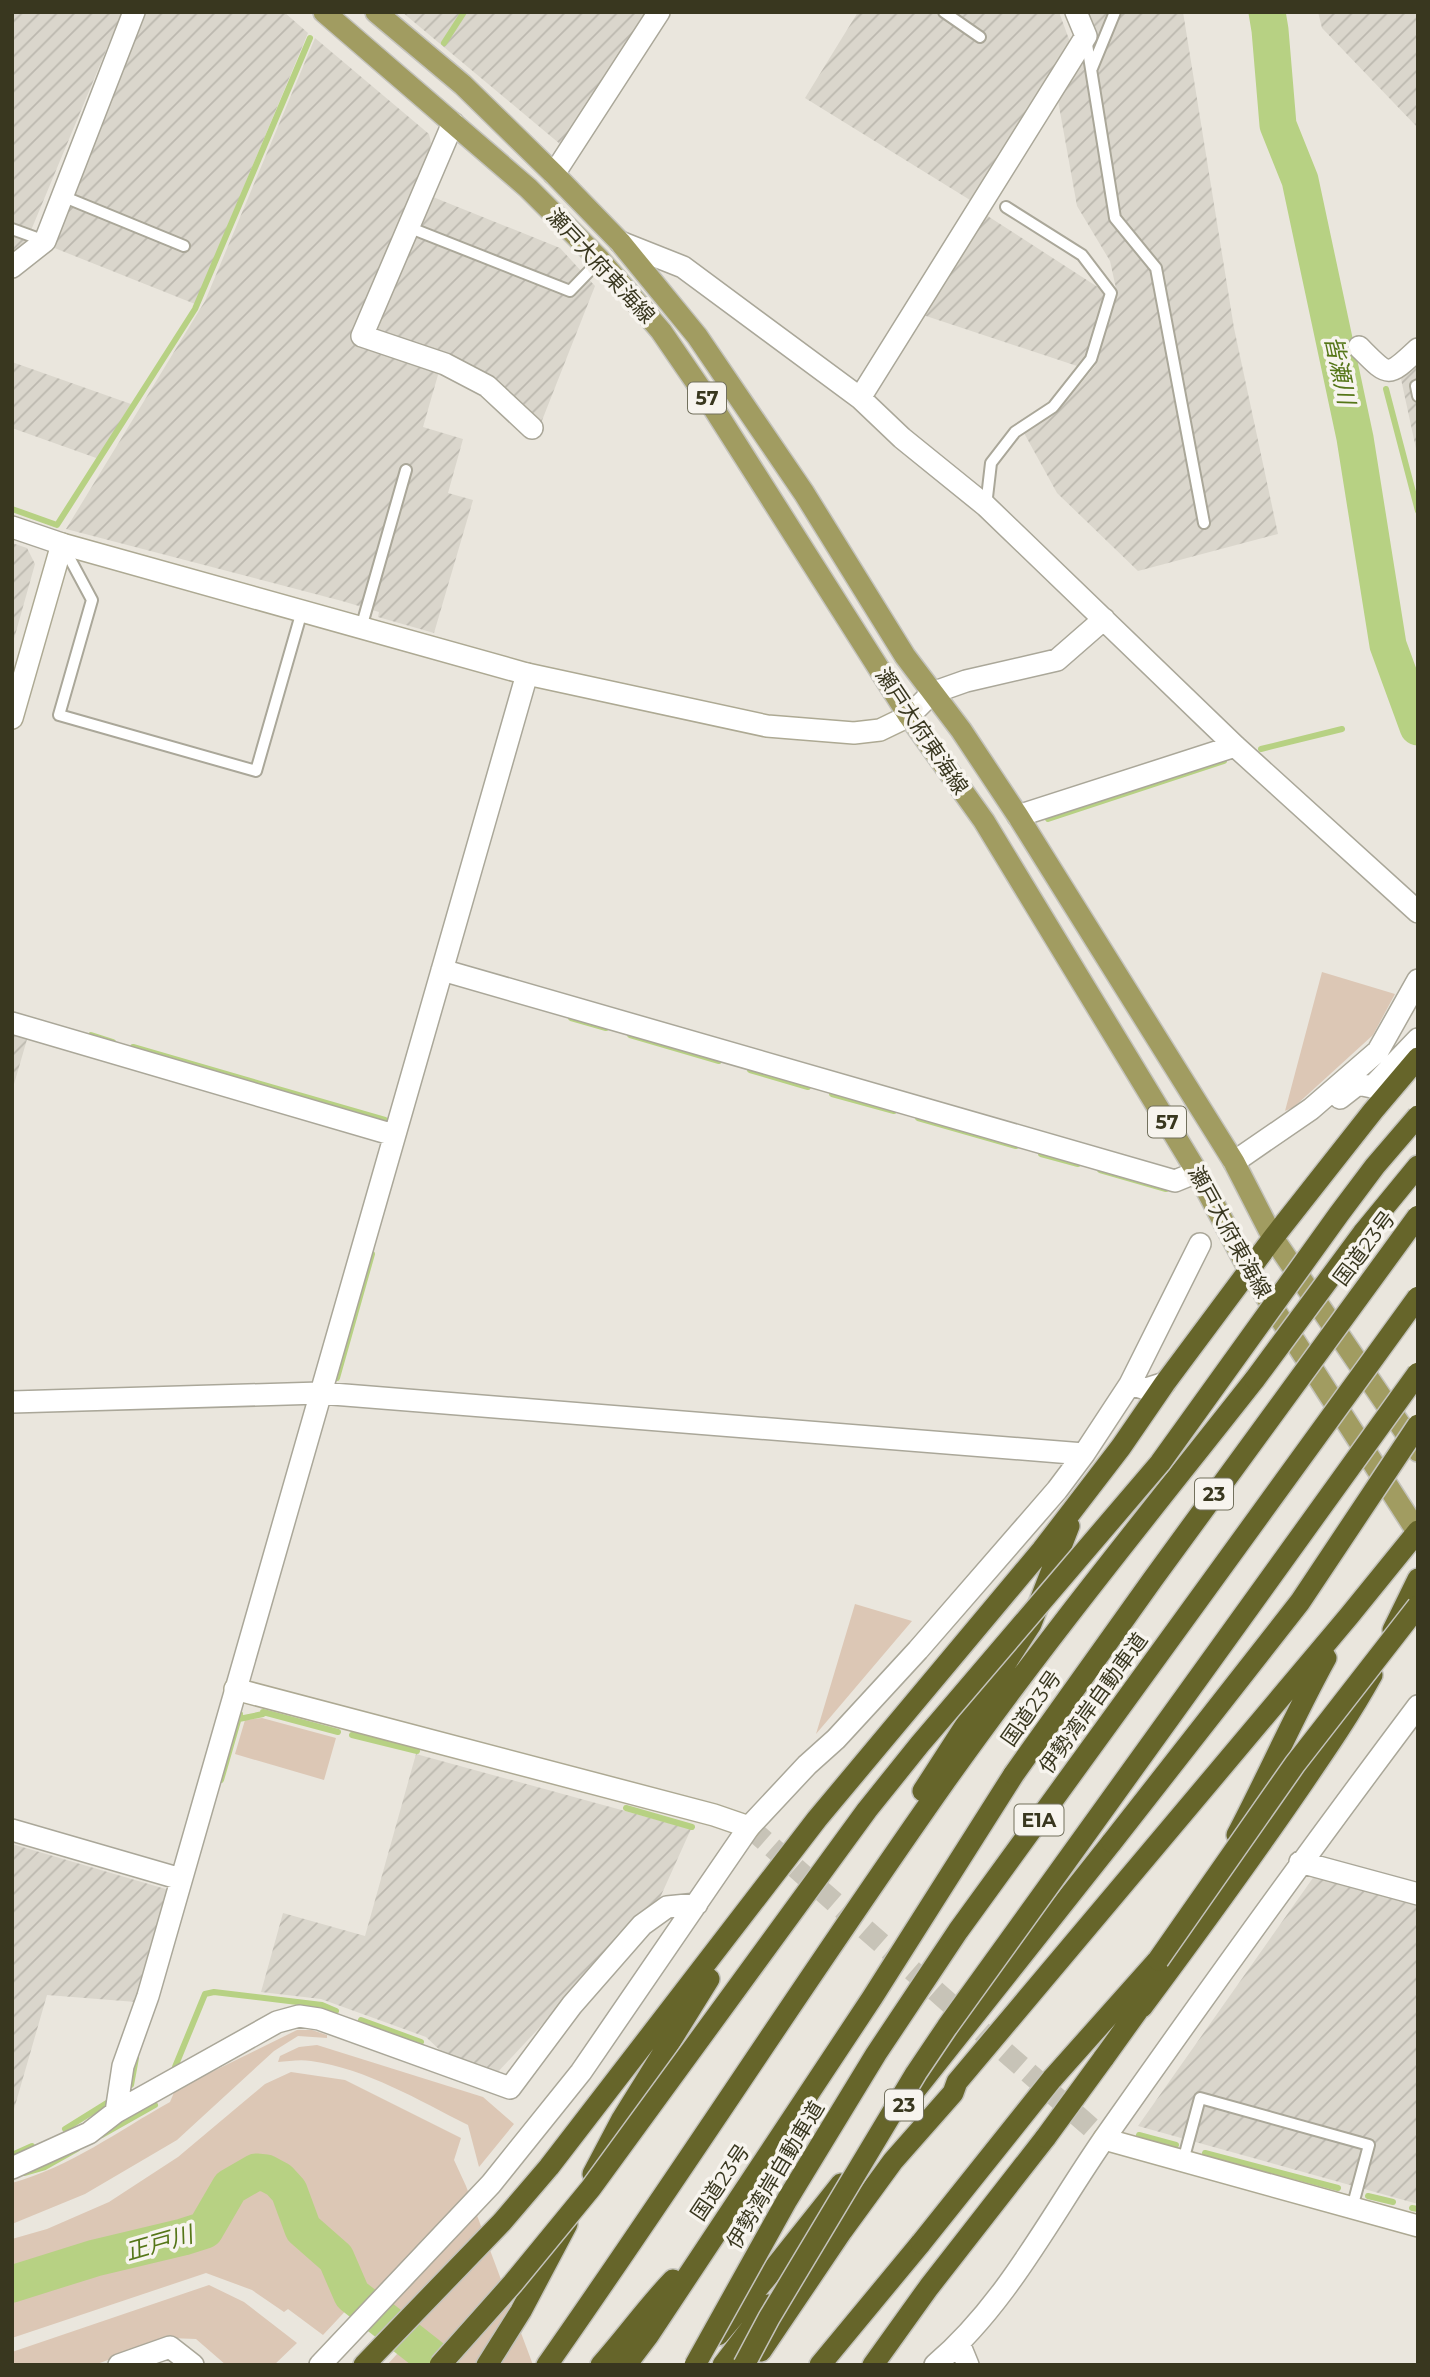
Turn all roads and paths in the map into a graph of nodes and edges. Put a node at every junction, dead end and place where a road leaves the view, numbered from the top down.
1 (134, 12) edge
2 (324, 12) edge
3 (376, 12) edge
4 (659, 12) edge
5 (944, 12) edge
6 (1076, 12) edge
7 (1115, 12) edge
8 (1086, 36) junction
9 (980, 37) dead end
10 (1091, 71) junction
11 (453, 123) junction
12 (554, 174) junction
13 (62, 196) junction
14 (1006, 207) dead end
15 (408, 227) junction
16 (12, 229) edge
17 (45, 241) junction
18 (620, 242) junction
19 (184, 246) dead end
20 (600, 260) junction
21 (12, 267) edge
22 (1359, 347) dead end
23 (1418, 349) edge
24 (1418, 384) edge
25 (1418, 396) edge
26 (860, 398) junction
27 (532, 428) dead end
28 (406, 470) dead end
29 (986, 506) junction
30 (1204, 523) dead end
31 (12, 527) edge
32 (62, 544) junction
33 (302, 611) junction
34 (1104, 619) junction
35 (361, 628) junction
36 (527, 674) junction
37 (932, 693) junction
38 (909, 716) junction
39 (12, 718) edge
40 (1235, 746) junction
41 (1018, 816) junction
42 (1418, 912) edge
43 (442, 970) junction
44 (1418, 980) edge
45 (12, 1023) edge
46 (1418, 1039) edge
47 (1412, 1064) edge
48 (1311, 1109) junction
49 (1418, 1116) edge
50 (394, 1135) junction
51 (1234, 1162) junction
52 (1418, 1166) edge
53 (1197, 1172) junction
54 (1418, 1216) edge
55 (1273, 1238) junction
56 (1200, 1244) dead end
57 (1249, 1270) junction
58 (1418, 1297) edge
59 (1418, 1373) edge
60 (1165, 1383) junction
61 (1130, 1384) junction
62 (320, 1393) junction
63 (12, 1402) edge
64 (1418, 1425) edge
65 (1418, 1451) edge
66 (1084, 1454) junction
67 (1078, 1503) junction
68 (1418, 1532) edge
69 (1415, 1593) edge
70 (1349, 1616) junction
71 (235, 1689) junction
72 (1418, 1706) edge
73 (749, 1827) junction
74 (12, 1830) edge
75 (1300, 1862) junction
76 (181, 1879) junction
77 (1418, 1894) edge
78 (697, 1904) junction
79 (752, 1905) junction
80 (847, 1923) junction
81 (1142, 2007) junction
82 (957, 2082) junction
83 (116, 2112) junction
84 (1104, 2139) junction
85 (1183, 2161) junction
86 (12, 2168) edge
87 (1352, 2208) junction
88 (1418, 2226) edge
89 (921, 2243) junction
90 (708, 2244) junction
91 (960, 2343) junction
92 (165, 2357) edge
93 (321, 2364) edge
94 (119, 2365) edge
95 (193, 2365) edge
96 (365, 2365) edge
97 (440, 2365) edge
98 (488, 2365) edge
99 (547, 2365) edge
100 (601, 2365) edge
101 (626, 2365) edge
102 (694, 2365) edge
103 (723, 2365) edge
104 (744, 2365) edge
105 (752, 2365) edge
106 (820, 2365) edge
107 (838, 2365) edge
108 (873, 2365) edge
109 (935, 2365) edge
110 (968, 2365) edge

1 - 13 street
2 - 11 main road, 瀬戸大府東海線 / 57
3 - 12 main road, 瀬戸大府東海線 / 57
4 - 12 street
5 - 9 lane
6 - 8 street
7 - 10 lane
8 - 10 lane
8 - 26 street
10 - 30 lane
11 - 15 street
11 - 20 main road, 瀬戸大府東海線 / 57
12 - 18 main road, 瀬戸大府東海線 / 57
13 - 17 street
13 - 19 lane
14 - 29 lane
15 - 20 lane
15 - 27 street
16 - 17 lane
17 - 21 street
18 - 26 street
18 - 37 main road, 瀬戸大府東海線 / 57
20 - 38 main road, 瀬戸大府東海線 / 57
22 - 23 street
24 - 25 lane
26 - 29 street
28 - 35 lane
29 - 34 street
31 - 32 street
32 - 33 street
32 - 33 lane
32 - 39 street
33 - 35 street
34 - 37 street
34 - 40 street
35 - 36 street
36 - 38 street
36 - 43 street
37 - 38 street
37 - 41 main road, 瀬戸大府東海線 / 57
38 - 53 main road, 瀬戸大府東海線 / 57
40 - 41 street
40 - 42 street
41 - 51 main road, 瀬戸大府東海線 / 57
43 - 50 street
43 - 53 street
44 - 48 street
45 - 50 street
46 - 48 street
47 - 55 highway
48 - 51 street
49 - 97 highway, bridge
50 - 62 street
51 - 55 main road, 瀬戸大府東海線 / 57
52 - 80 highway, bridge
53 - 57 main road, 瀬戸大府東海線 / 57
54 - 90 highway, 国道23号 / 23, bridge
55 - 57 highway
55 - 65 main road, 瀬戸大府東海線 / 57
56 - 61 street
57 - 60 highway
57 - 68 main road, 瀬戸大府東海線 / 57
58 - 102 highway, 伊勢湾岸自動車道 / E1A, bridge
59 - 104 highway, E1A, bridge
60 - 61 street
60 - 67 highway
61 - 66 street
62 - 63 street
62 - 66 street
62 - 71 street
64 - 102 highway, 23, bridge
66 - 73 street
67 - 79 highway
67 - 80 highway
68 - 70 highway, 23
69 - 81 highway
69 - 89 highway, bridge
70 - 81 highway
70 - 82 highway, 23
71 - 73 street
71 - 76 street
72 - 75 street
73 - 78 street
74 - 76 street
75 - 77 street
75 - 84 street
76 - 83 street
78 - 83 street
78 - 93 street
79 - 96 highway
79 - 98 highway, bridge
80 - 99 highway
81 - 108 highway, bridge
82 - 103 highway
82 - 105 highway, 23
83 - 86 street
84 - 85 street
84 - 91 street
85 - 87 street
85 - 87 lane
87 - 88 street
89 - 106 highway
89 - 107 highway
90 - 100 highway, 23
90 - 101 highway, 23
91 - 109 street
91 - 110 street
92 - 94 street
92 - 95 street

